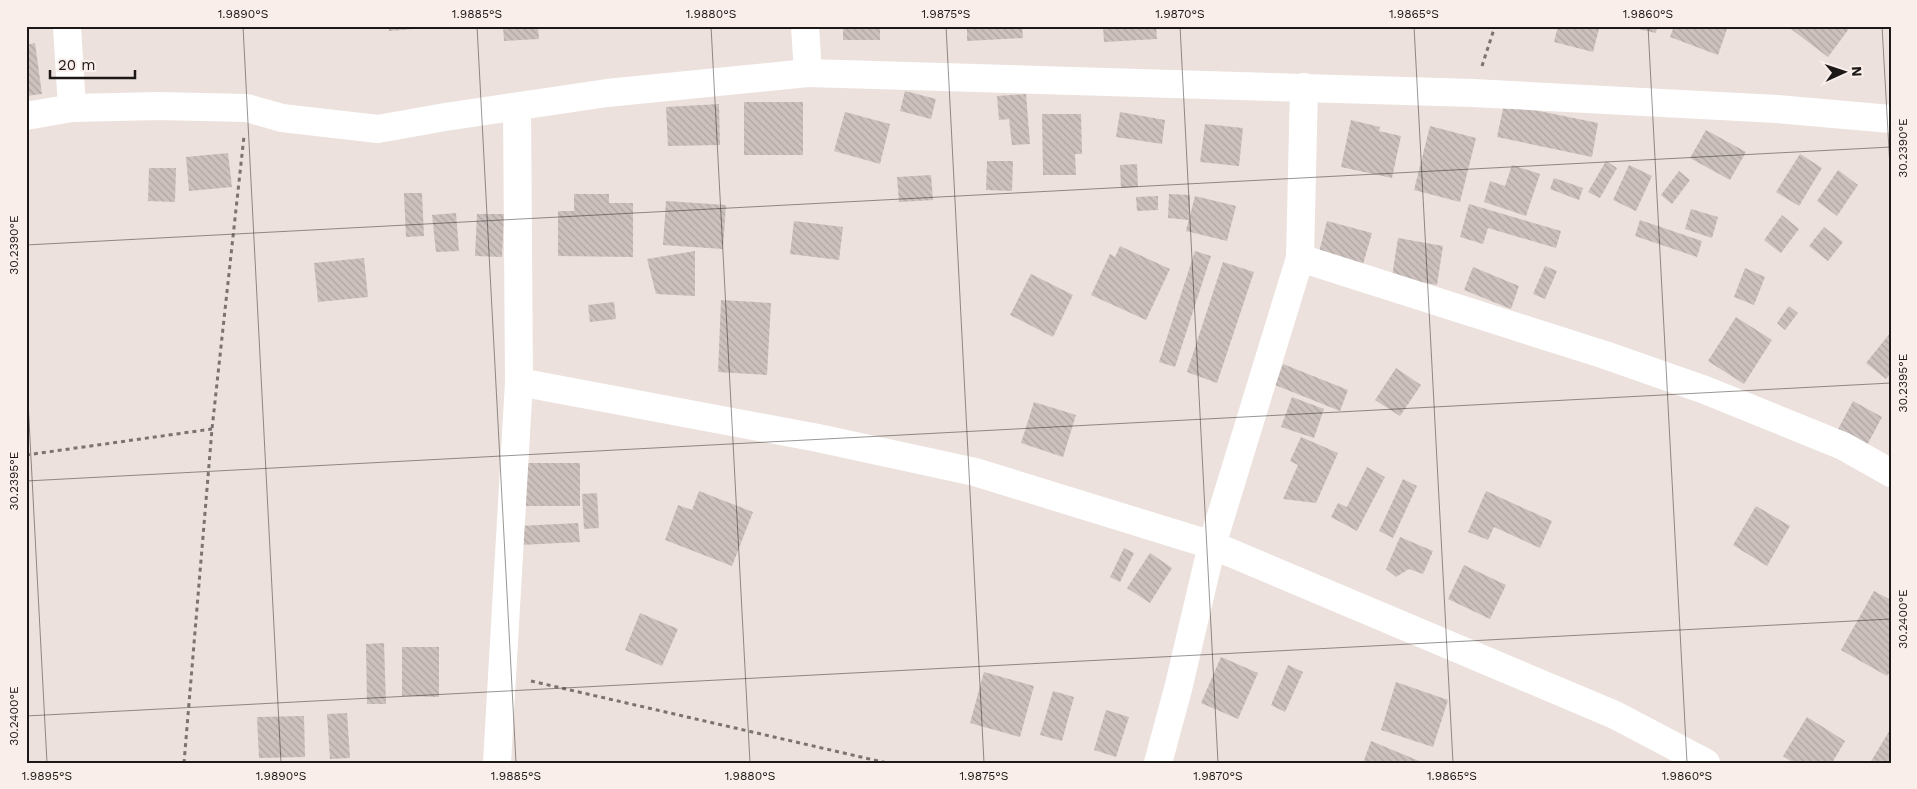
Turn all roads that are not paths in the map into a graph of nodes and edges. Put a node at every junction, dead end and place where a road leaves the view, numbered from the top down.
1 (67, 26) edge
2 (805, 26) edge
3 (808, 73) junction
4 (1304, 87) junction
5 (517, 107) junction
6 (72, 108) junction
7 (26, 116) edge
8 (1891, 119) edge
9 (1300, 258) junction
10 (519, 382) junction
11 (1891, 473) edge
12 (1212, 546) junction
13 (497, 763) edge
14 (1158, 763) edge
15 (1706, 763) edge

1 - 6 street
2 - 3 street
3 - 4 street
3 - 5 street
4 - 8 street
4 - 9 street
5 - 6 street
5 - 10 street
6 - 7 street
9 - 11 street
9 - 12 street
10 - 12 street
10 - 13 street
12 - 14 street
12 - 15 street

